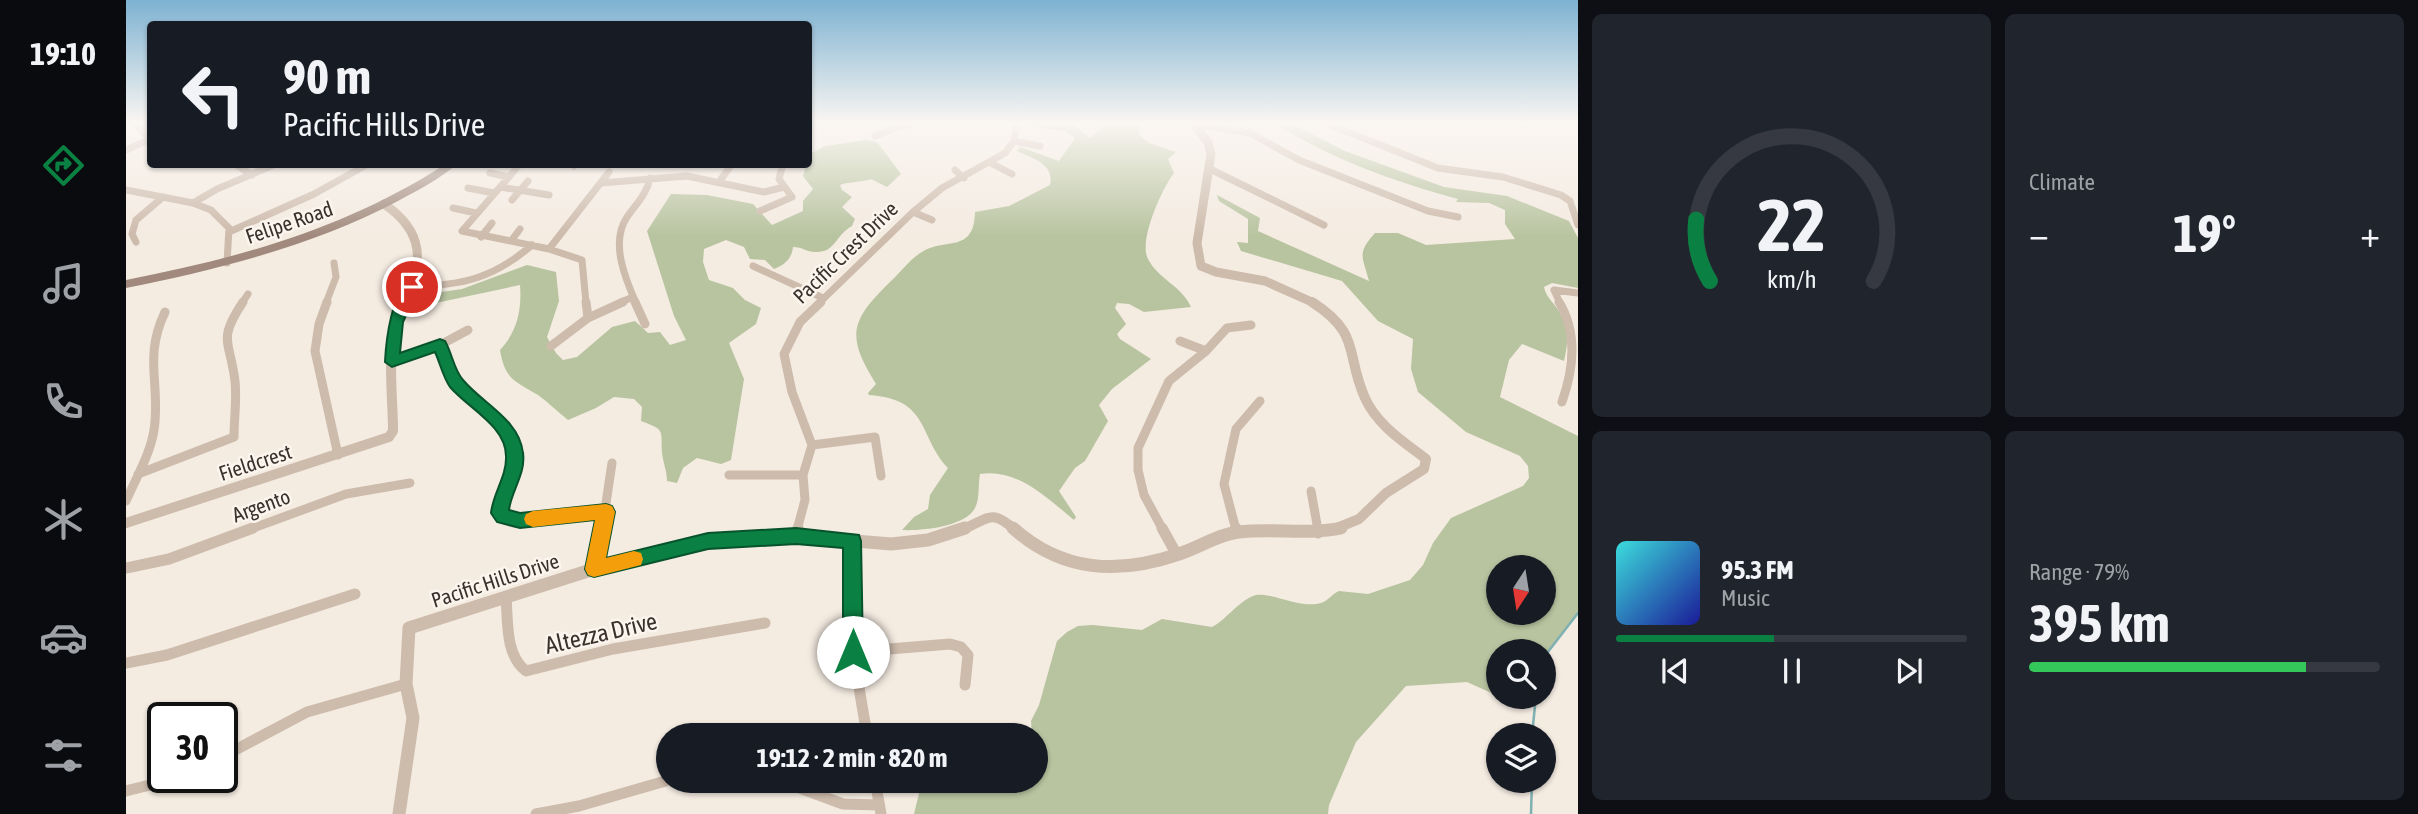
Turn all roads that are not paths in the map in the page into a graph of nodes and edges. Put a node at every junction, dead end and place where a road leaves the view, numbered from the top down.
1 (993, 160) edge
2 (1211, 160) edge
3 (1299, 160) edge
4 (1418, 160) edge
5 (989, 162) junction
6 (242, 168) edge
7 (266, 168) edge
8 (361, 168) edge
9 (446, 168) edge
10 (517, 168) edge
11 (729, 168) edge
12 (782, 168) edge
13 (1210, 169) junction
14 (955, 170) dead end
15 (609, 172) dead end
16 (491, 173) dead end
17 (252, 174) junction
18 (1012, 174) dead end
19 (509, 177) junction
20 (650, 178) junction
21 (964, 178) junction
22 (528, 181) dead end
23 (719, 182) junction
24 (601, 183) junction
25 (783, 187) junction
26 (468, 188) dead end
27 (126, 190) edge
28 (497, 190) junction
29 (520, 191) junction
30 (549, 195) dead end
31 (163, 197) junction
32 (512, 200) dead end
33 (193, 203) junction
34 (384, 204) junction
35 (453, 208) dead end
36 (760, 211) dead end
37 (913, 212) junction
38 (477, 213) junction
39 (1458, 217) dead end
40 (932, 220) dead end
41 (492, 223) dead end
42 (1324, 225) dead end
43 (1578, 225) edge
44 (520, 229) dead end
45 (229, 232) junction
46 (481, 237) junction
47 (511, 241) junction
48 (136, 242) dead end
49 (530, 245) junction
50 (549, 249) junction
51 (227, 263) junction
52 (334, 263) dead end
53 (753, 266) dead end
54 (126, 284) edge
55 (412, 287) junction
56 (1578, 293) edge
57 (248, 294) dead end
58 (633, 297) junction
59 (823, 298) junction
60 (165, 312) dead end
61 (588, 318) junction
62 (645, 324) dead end
63 (1251, 325) dead end
64 (468, 330) dead end
65 (1180, 341) dead end
66 (440, 345) junction
67 (551, 346) dead end
68 (1206, 351) junction
69 (392, 362) junction
70 (1260, 401) dead end
71 (1562, 402) dead end
72 (812, 445) junction
73 (338, 455) junction
74 (612, 463) dead end
75 (138, 474) junction
76 (729, 475) dead end
77 (803, 475) junction
78 (881, 476) dead end
79 (410, 483) dead end
80 (1311, 491) dead end
81 (126, 501) edge
82 (606, 512) junction
83 (126, 523) edge
84 (1237, 532) junction
85 (1318, 533) junction
86 (796, 536) junction
87 (852, 541) junction
88 (1177, 555) junction
89 (126, 568) edge
90 (594, 569) junction
91 (355, 594) dead end
92 (506, 597) junction
93 (765, 623) dead end
94 (853, 652) junction
95 (126, 663) edge
96 (406, 684) junction
97 (965, 685) dead end
98 (865, 723) edge
99 (238, 749) edge
100 (656, 784) edge
101 (147, 786) edge
102 (126, 791) edge
103 (813, 793) edge
104 (880, 809) edge
105 (399, 814) edge
106 (536, 814) edge

1 - 5 street, Pacific Crest Drive
2 - 13 street, Pacific Hills Drive
3 - 39 street
4 - 43 street
5 - 18 street
5 - 21 street, Pacific Crest Drive
6 - 17 street
7 - 17 street
8 - 45 street
9 - 34 main road, Felipe Road
10 - 19 street
11 - 23 street
12 - 25 street
13 - 42 street
13 - 85 street, Pacific Hills Drive
14 - 21 street
15 - 24 street
16 - 19 street
17 - 33 street
19 - 28 street
20 - 23 street
20 - 24 street
20 - 58 street
21 - 37 street, Pacific Crest Drive
22 - 29 street
23 - 25 street
24 - 50 street
25 - 36 street
26 - 28 street
27 - 31 street
28 - 29 street
28 - 38 street
29 - 30 street
29 - 32 street
31 - 33 street
31 - 48 street
33 - 45 street
34 - 51 main road, Felipe Road
34 - 55 street
35 - 38 street
37 - 40 street
37 - 59 street, Pacific Crest Drive
38 - 46 street
41 - 46 street
44 - 47 street
45 - 51 street
46 - 47 street
47 - 49 street
49 - 50 street
49 - 55 street
50 - 61 street
51 - 54 main road, Felipe Road
52 - 73 street
53 - 59 street
55 - 69 street
56 - 71 street
57 - 75 street
58 - 61 street
58 - 62 street
59 - 72 street, Pacific Crest Drive
60 - 75 street
61 - 67 street
63 - 68 street
64 - 66 street
65 - 68 street
66 - 69 street
66 - 82 street
68 - 88 street
69 - 73 street, Fieldcrest
70 - 84 street
72 - 77 street
72 - 78 street
73 - 83 street, Fieldcrest
74 - 82 street
75 - 81 street
76 - 77 street
77 - 86 street
79 - 89 street, Argento
80 - 85 street
82 - 90 street
84 - 85 street, Pacific Hills Drive
84 - 88 street, Pacific Hills Drive
86 - 87 street, Pacific Hills Drive
86 - 90 street, Pacific Hills Drive
87 - 88 street, Pacific Hills Drive
87 - 94 street
90 - 92 street, Pacific Hills Drive
91 - 95 street
92 - 93 street, Altezza Drive
92 - 96 street, Pacific Hills Drive
94 - 97 street
94 - 98 street
96 - 99 street
96 - 105 street, Pacific Hills Drive
100 - 106 street
101 - 102 street
103 - 104 street

